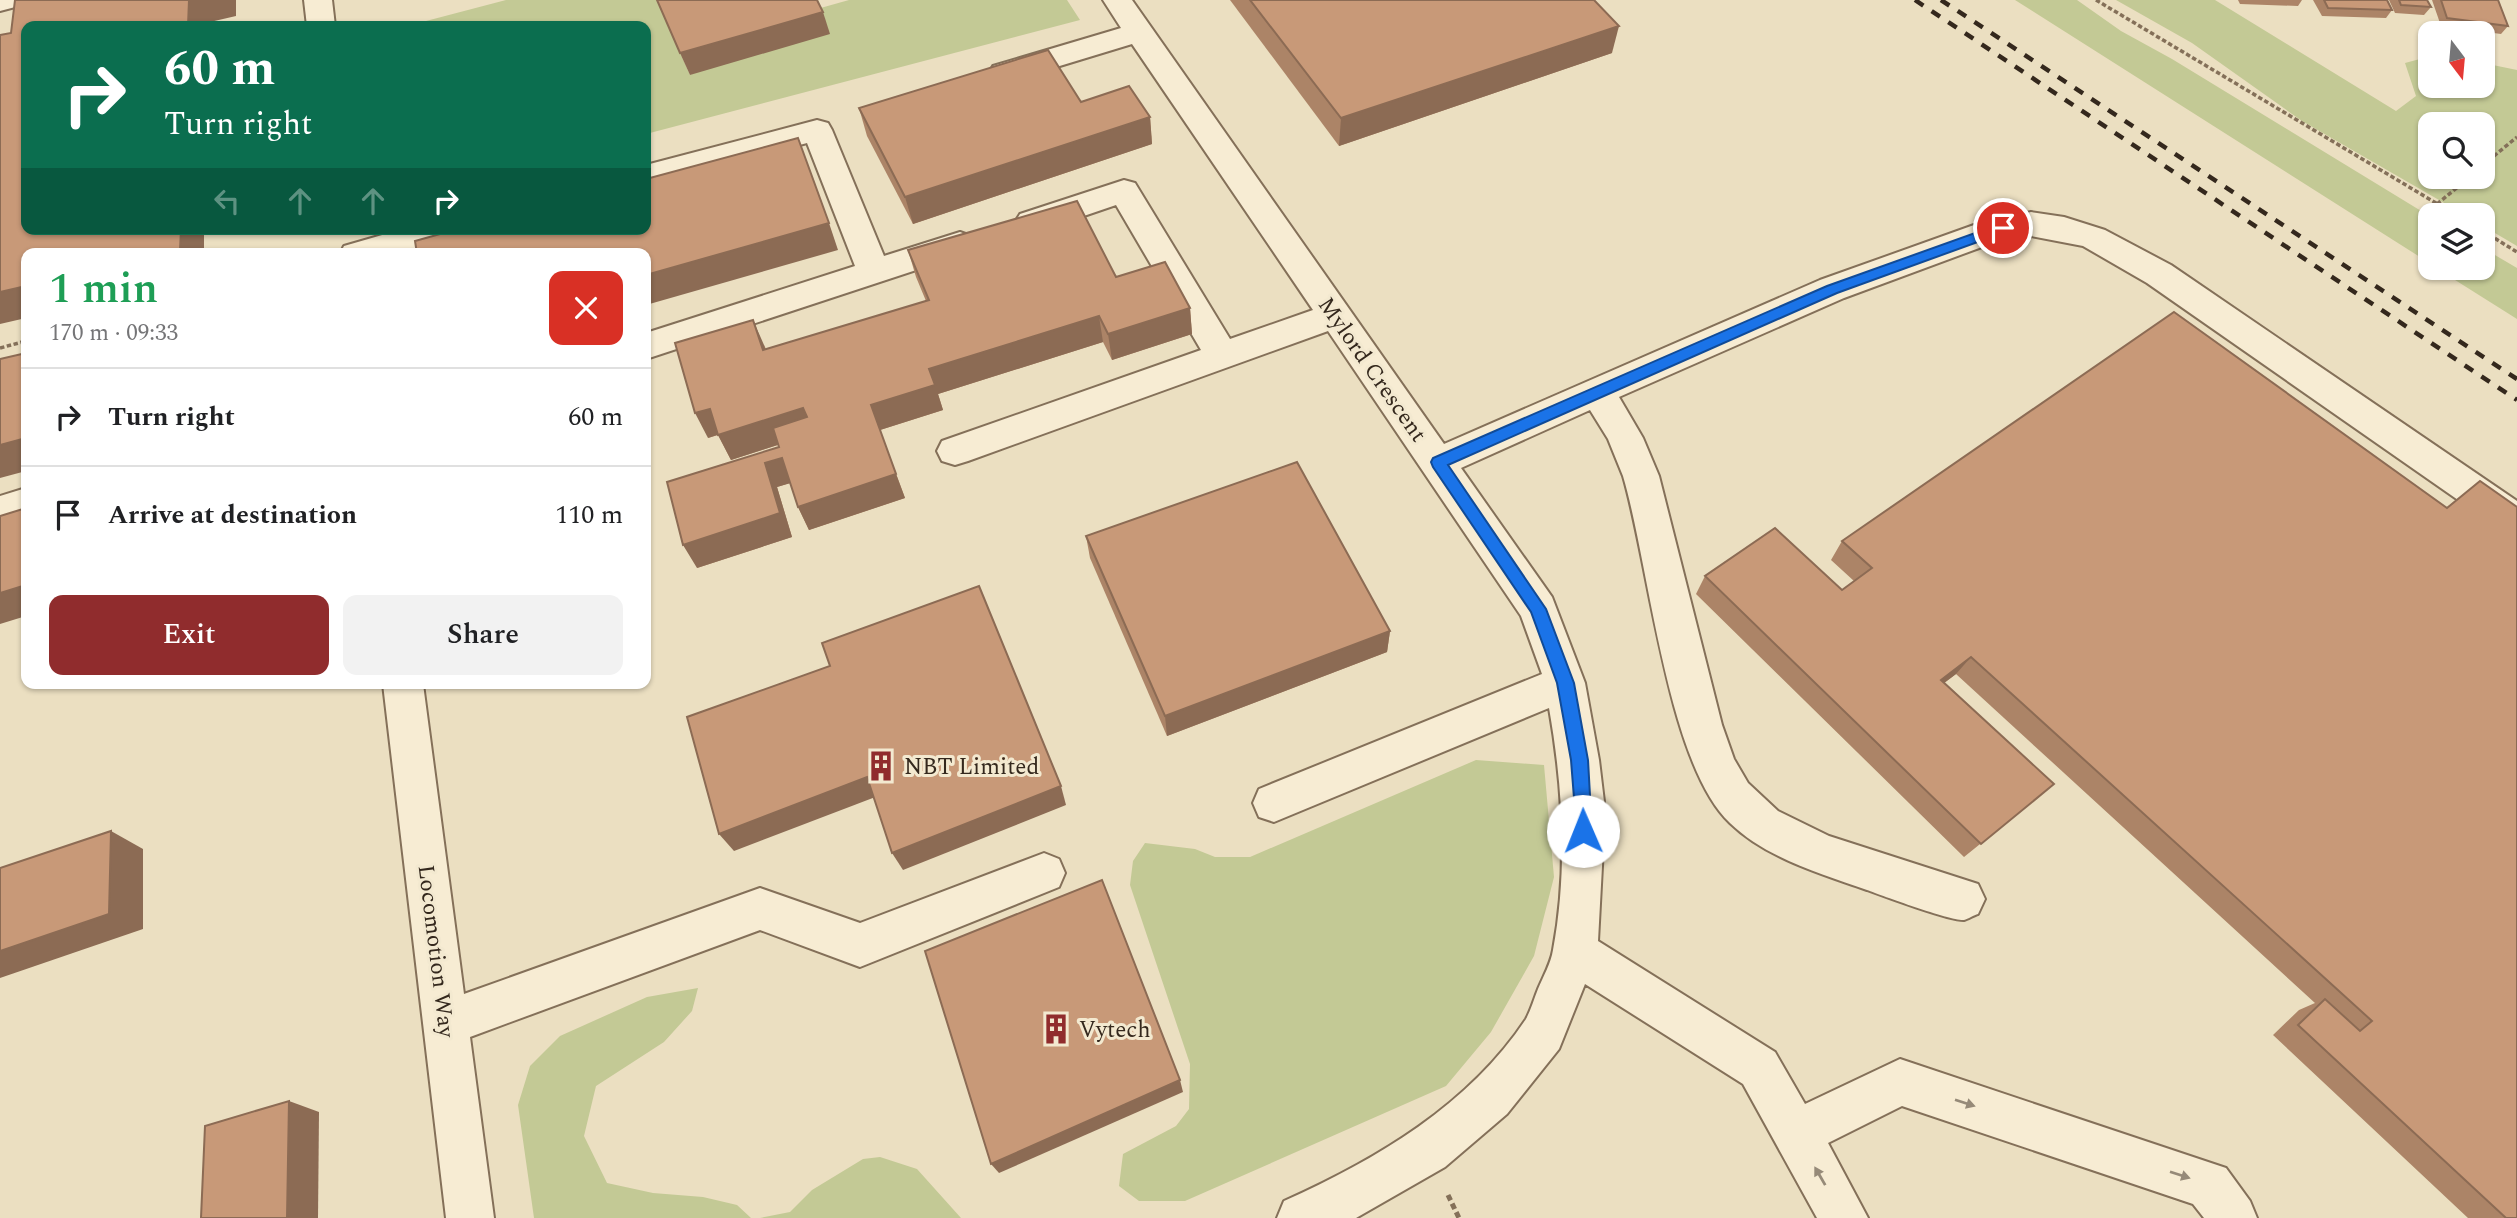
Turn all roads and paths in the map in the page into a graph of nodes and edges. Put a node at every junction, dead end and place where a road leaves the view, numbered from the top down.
1 (9, 0) edge
2 (318, 0) edge
3 (1117, 0) edge
4 (2096, 0) edge
5 (0, 2) edge
6 (320, 21) edge
7 (1139, 32) junction
8 (978, 81) edge
9 (2517, 137) edge
10 (2495, 155) edge
11 (651, 175) edge
12 (2455, 189) edge
13 (2435, 203) edge
14 (2438, 203) edge
15 (424, 235) edge
16 (2495, 238) edge
17 (378, 248) edge
18 (2517, 252) edge
19 (874, 272) junction
20 (1336, 315) junction
21 (21, 342) edge
22 (651, 344) edge
23 (0, 348) edge
24 (1222, 356) junction
25 (1598, 394) junction
26 (955, 451) dead end
27 (1438, 462) junction
28 (21, 505) edge
29 (0, 511) edge
30 (2517, 520) edge
31 (1565, 683) junction
32 (404, 689) edge
33 (1274, 803) dead end
34 (1045, 873) dead end
35 (1963, 899) dead end
36 (1575, 952) junction
37 (446, 1023) junction
38 (1796, 1134) junction
39 (470, 1218) edge
40 (1301, 1218) edge
41 (1844, 1218) edge
42 (2233, 1218) edge

1 - 5 street
2 - 6 street
3 - 7 street, Mylord Crescent
4 - 13 path
7 - 8 street
7 - 20 street, Mylord Crescent
9 - 10 path
11 - 19 street
12 - 14 path
15 - 17 street
16 - 18 path
19 - 22 street
19 - 24 street
20 - 24 street
20 - 27 street, Mylord Crescent
21 - 23 path
24 - 26 street
25 - 27 street
25 - 30 street
25 - 35 street
27 - 31 street, Mylord Crescent
28 - 29 street
31 - 33 street
31 - 36 street, Mylord Crescent
32 - 37 street, Locomotion Way
34 - 37 street
36 - 38 street
36 - 40 street, Mylord Crescent
37 - 39 street, Locomotion Way
41 -> 38 street
38 -> 42 street

